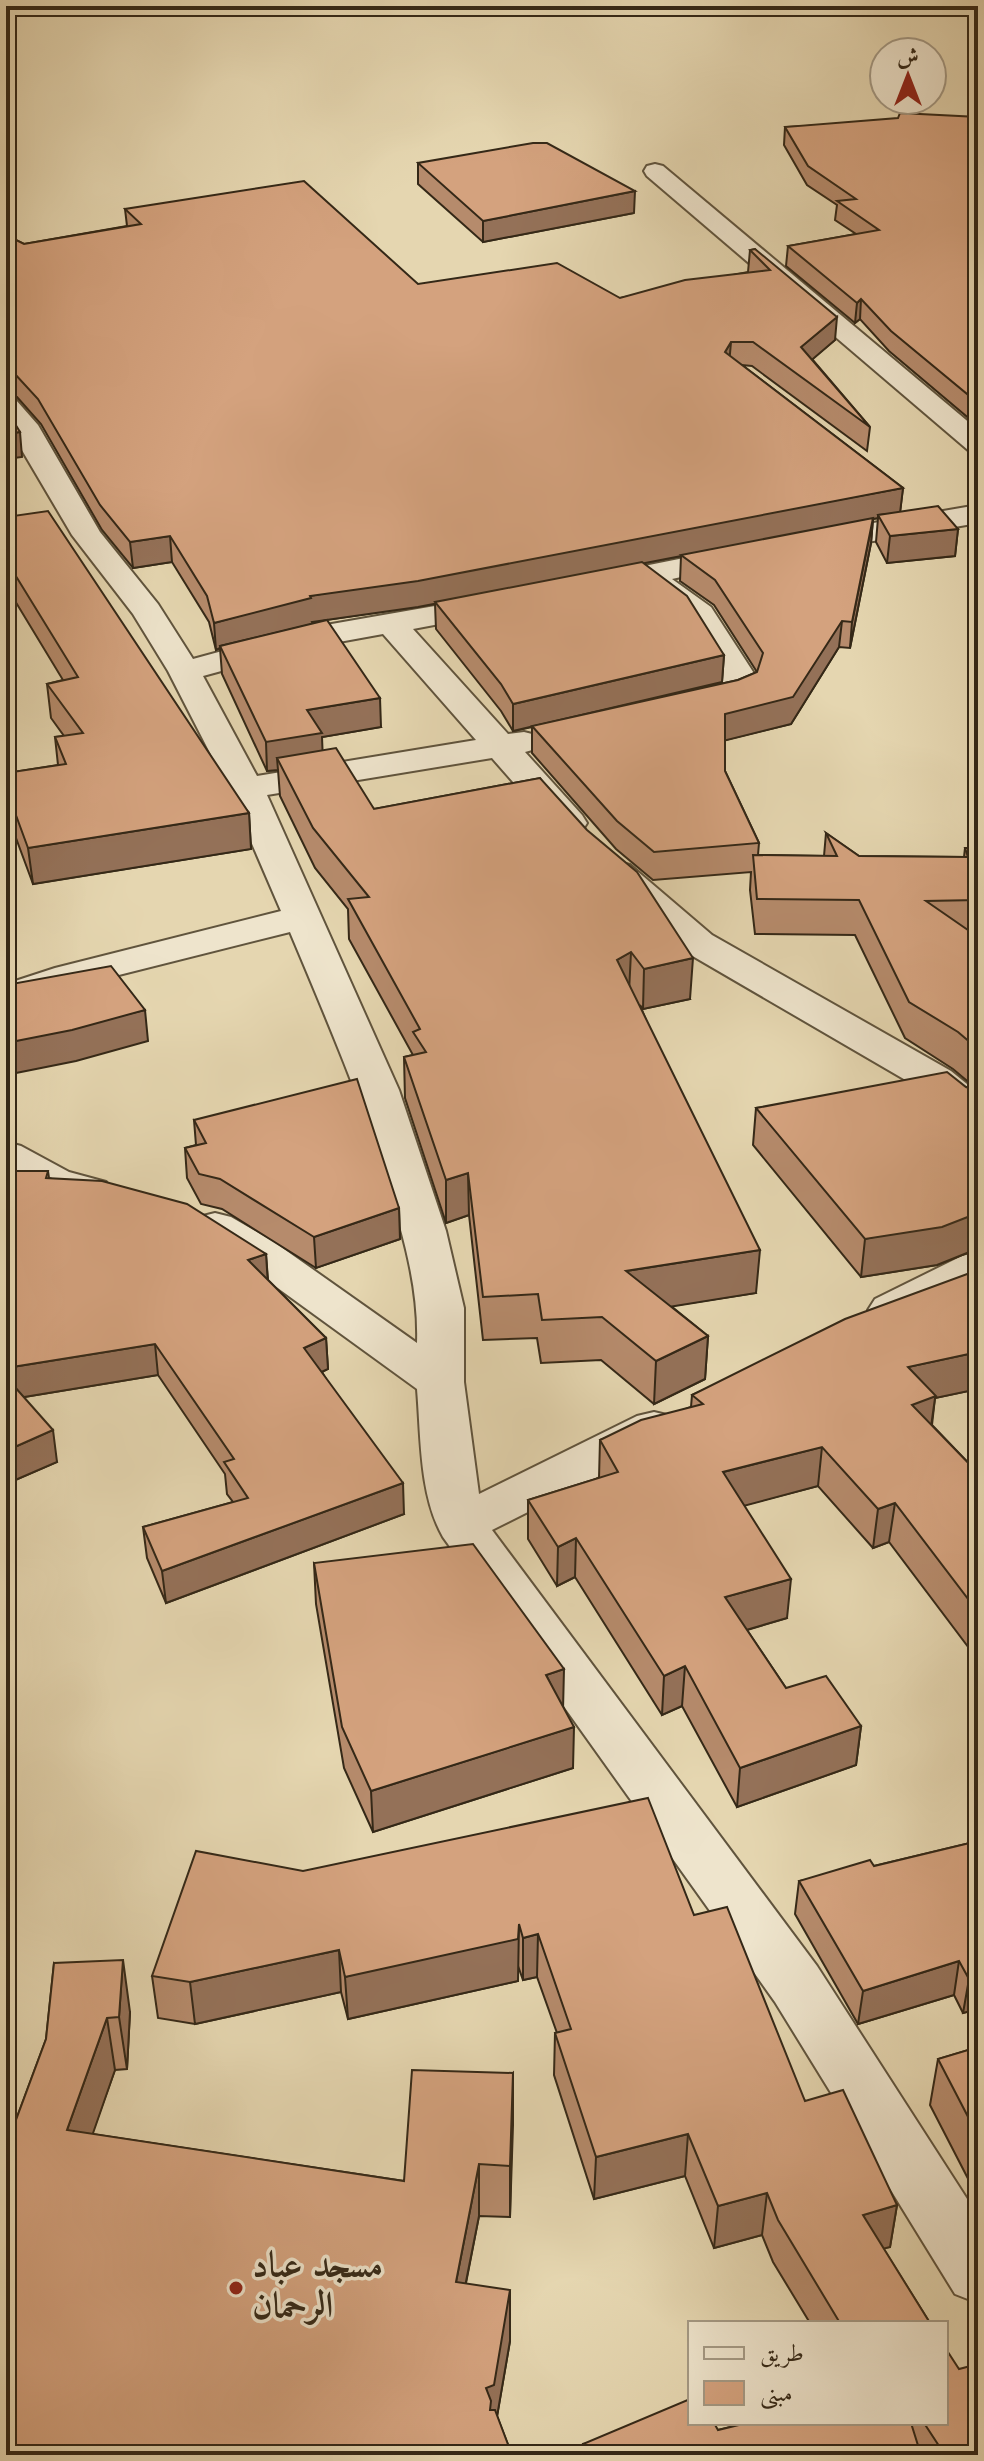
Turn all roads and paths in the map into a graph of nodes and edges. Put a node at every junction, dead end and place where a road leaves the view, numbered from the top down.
1 (655, 171) dead end
2 (6, 406) edge
3 (978, 444) edge
4 (907, 502) dead end
5 (978, 514) edge
6 (932, 521) junction
7 (647, 574) junction
8 (572, 589) edge
9 (527, 598) edge
10 (392, 625) junction
11 (184, 671) junction
12 (672, 709) edge
13 (558, 734) edge
14 (502, 747) junction
15 (246, 788) junction
16 (303, 917) junction
17 (6, 997) edge
18 (978, 1113) edge
19 (6, 1155) edge
20 (130, 1202) edge
21 (175, 1214) edge
22 (978, 1266) edge
23 (852, 1329) edge
24 (440, 1382) junction
25 (699, 1405) edge
26 (461, 1524) junction
27 (978, 2273) edge

1 - 3 street
2 - 11 street
4 - 6 street
5 - 6 street
6 - 7 street
7 - 8 street
7 - 12 street
9 - 10 street
10 - 11 street
10 - 14 street
11 - 15 street
13 - 14 street
14 - 15 street
14 - 18 street
15 - 16 street
16 - 17 street
16 - 24 street
19 - 20 street
21 - 24 street
22 - 23 street
24 - 26 street
25 - 26 street
26 - 27 street

